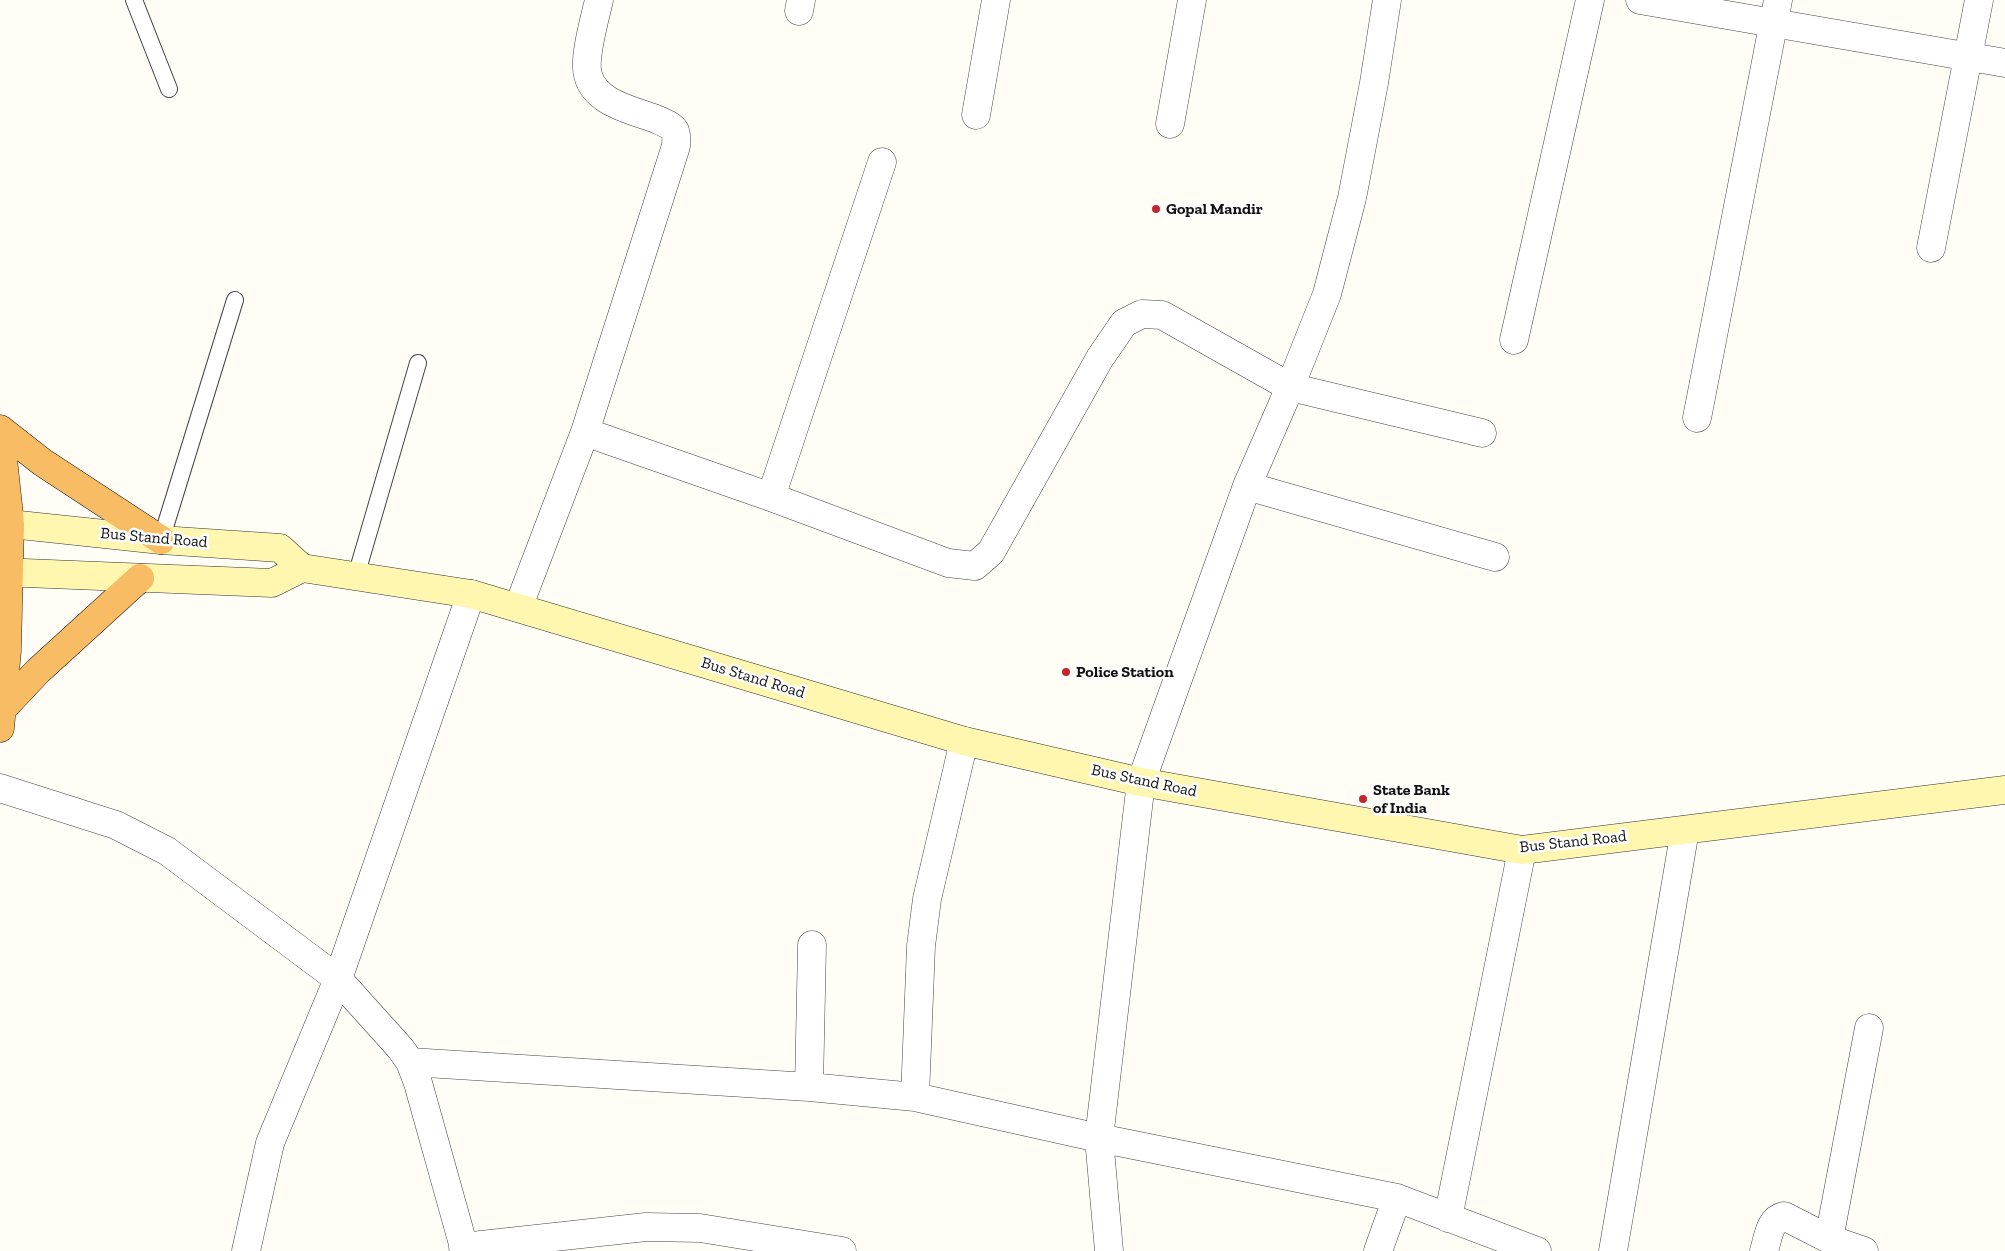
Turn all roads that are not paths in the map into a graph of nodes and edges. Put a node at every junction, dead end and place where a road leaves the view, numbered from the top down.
1 (134, 0) edge
2 (599, 0) edge
3 (996, 0) edge
4 (1192, 0) edge
5 (1388, 0) edge
6 (1590, 0) edge
7 (1640, 0) edge
8 (1980, 0) edge
9 (1776, 12) edge
10 (1968, 56) junction
11 (2005, 63) edge
12 (169, 89) dead end
13 (976, 115) dead end
14 (1170, 124) dead end
15 (882, 162) dead end
16 (1931, 248) dead end
17 (235, 300) dead end
18 (1514, 340) dead end
19 (418, 363) dead end
20 (1290, 387) junction
21 (1697, 418) dead end
22 (0, 430) edge
23 (585, 432) junction
24 (1482, 433) dead end
25 (1247, 486) junction
26 (771, 497) junction
27 (5, 523) edge
28 (161, 540) junction
29 (1495, 556) dead end
30 (302, 568) junction
31 (4, 572) edge
32 (356, 576) junction
33 (140, 578) junction
34 (471, 594) junction
35 (518, 608) junction
36 (1, 719) edge
37 (964, 741) junction
38 (1141, 782) junction
39 (0, 788) edge
40 (2005, 790) edge
41 (1685, 830) junction
42 (1522, 850) junction
43 (812, 945) dead end
44 (338, 979) junction
45 (1869, 1028) dead end
46 (410, 1062) junction
47 (810, 1087) junction
48 (915, 1096) junction
49 (1099, 1138) junction
50 (1397, 1198) junction
51 (1448, 1218) junction
52 (1829, 1239) junction
53 (464, 1249) edge
54 (246, 1251) edge
55 (842, 1251) edge
56 (1109, 1251) edge
57 (1378, 1251) edge
58 (1537, 1251) edge
59 (1614, 1251) edge
60 (1764, 1251) edge
61 (1864, 1251) edge

1 - 12 lane
2 - 23 street
3 - 13 street
4 - 14 street
5 - 20 street
6 - 18 street
7 - 9 street
8 - 10 street
9 - 10 street
9 - 21 street
10 - 11 street
10 - 16 street
15 - 26 street
17 - 28 lane
19 - 32 lane
20 - 24 street
20 - 25 street
20 - 26 street
22 - 27 highway
22 - 28 highway
23 - 26 street
23 - 35 street
25 - 29 street
25 - 38 street
27 - 28 main road, Bus Stand Road
27 - 31 highway
28 - 30 main road, Bus Stand Road
30 - 32 main road, Bus Stand Road
30 - 33 main road
31 - 33 main road
31 - 36 highway
32 - 34 main road, Bus Stand Road
33 - 36 highway
34 - 35 main road, Bus Stand Road
34 - 44 street
35 - 37 main road, Bus Stand Road
37 - 38 main road, Bus Stand Road
37 - 48 street
38 - 42 main road, Bus Stand Road
38 - 49 street
39 - 44 street
40 - 41 main road, Bus Stand Road
41 - 42 main road, Bus Stand Road
41 - 59 street
42 - 51 street
43 - 47 street
44 - 46 street
44 - 54 street
45 - 52 street
46 - 47 street
46 - 53 street
47 - 48 street
48 - 49 street
49 - 50 street
49 - 56 street
50 - 51 street
50 - 57 street
51 - 58 street
52 - 60 street
52 - 61 street
53 - 55 street

